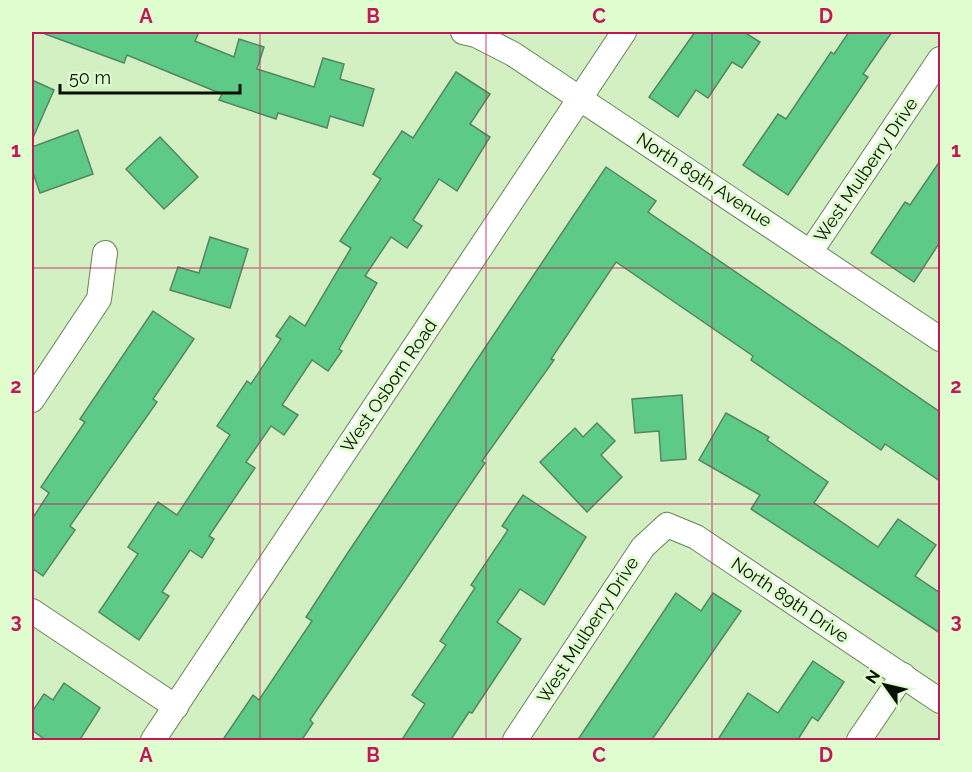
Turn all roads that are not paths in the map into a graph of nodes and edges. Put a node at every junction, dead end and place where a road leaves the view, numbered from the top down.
1 (463, 32) edge
2 (624, 32) edge
3 (940, 59) edge
4 (580, 98) junction
5 (811, 250) junction
6 (105, 252) dead end
7 (940, 339) edge
8 (32, 400) edge
9 (667, 525) joint
10 (32, 611) edge
11 (903, 675) junction
12 (940, 701) edge
13 (176, 707) junction
14 (153, 741) edge
15 (515, 741) edge
16 (859, 741) edge

1 - 4 street, North 89th Avenue
2 - 4 street, West Osborn Road
3 - 5 street, West Mulberry Drive
4 - 5 street, North 89th Avenue
4 - 13 street, West Osborn Road
5 - 7 street, North 89th Avenue
6 - 8 street
9 - 11 street, North 89th Drive
9 - 15 street, West Mulberry Drive
10 - 13 street
11 - 12 street, North 89th Drive
11 - 16 street
13 - 14 street, West Osborn Road

